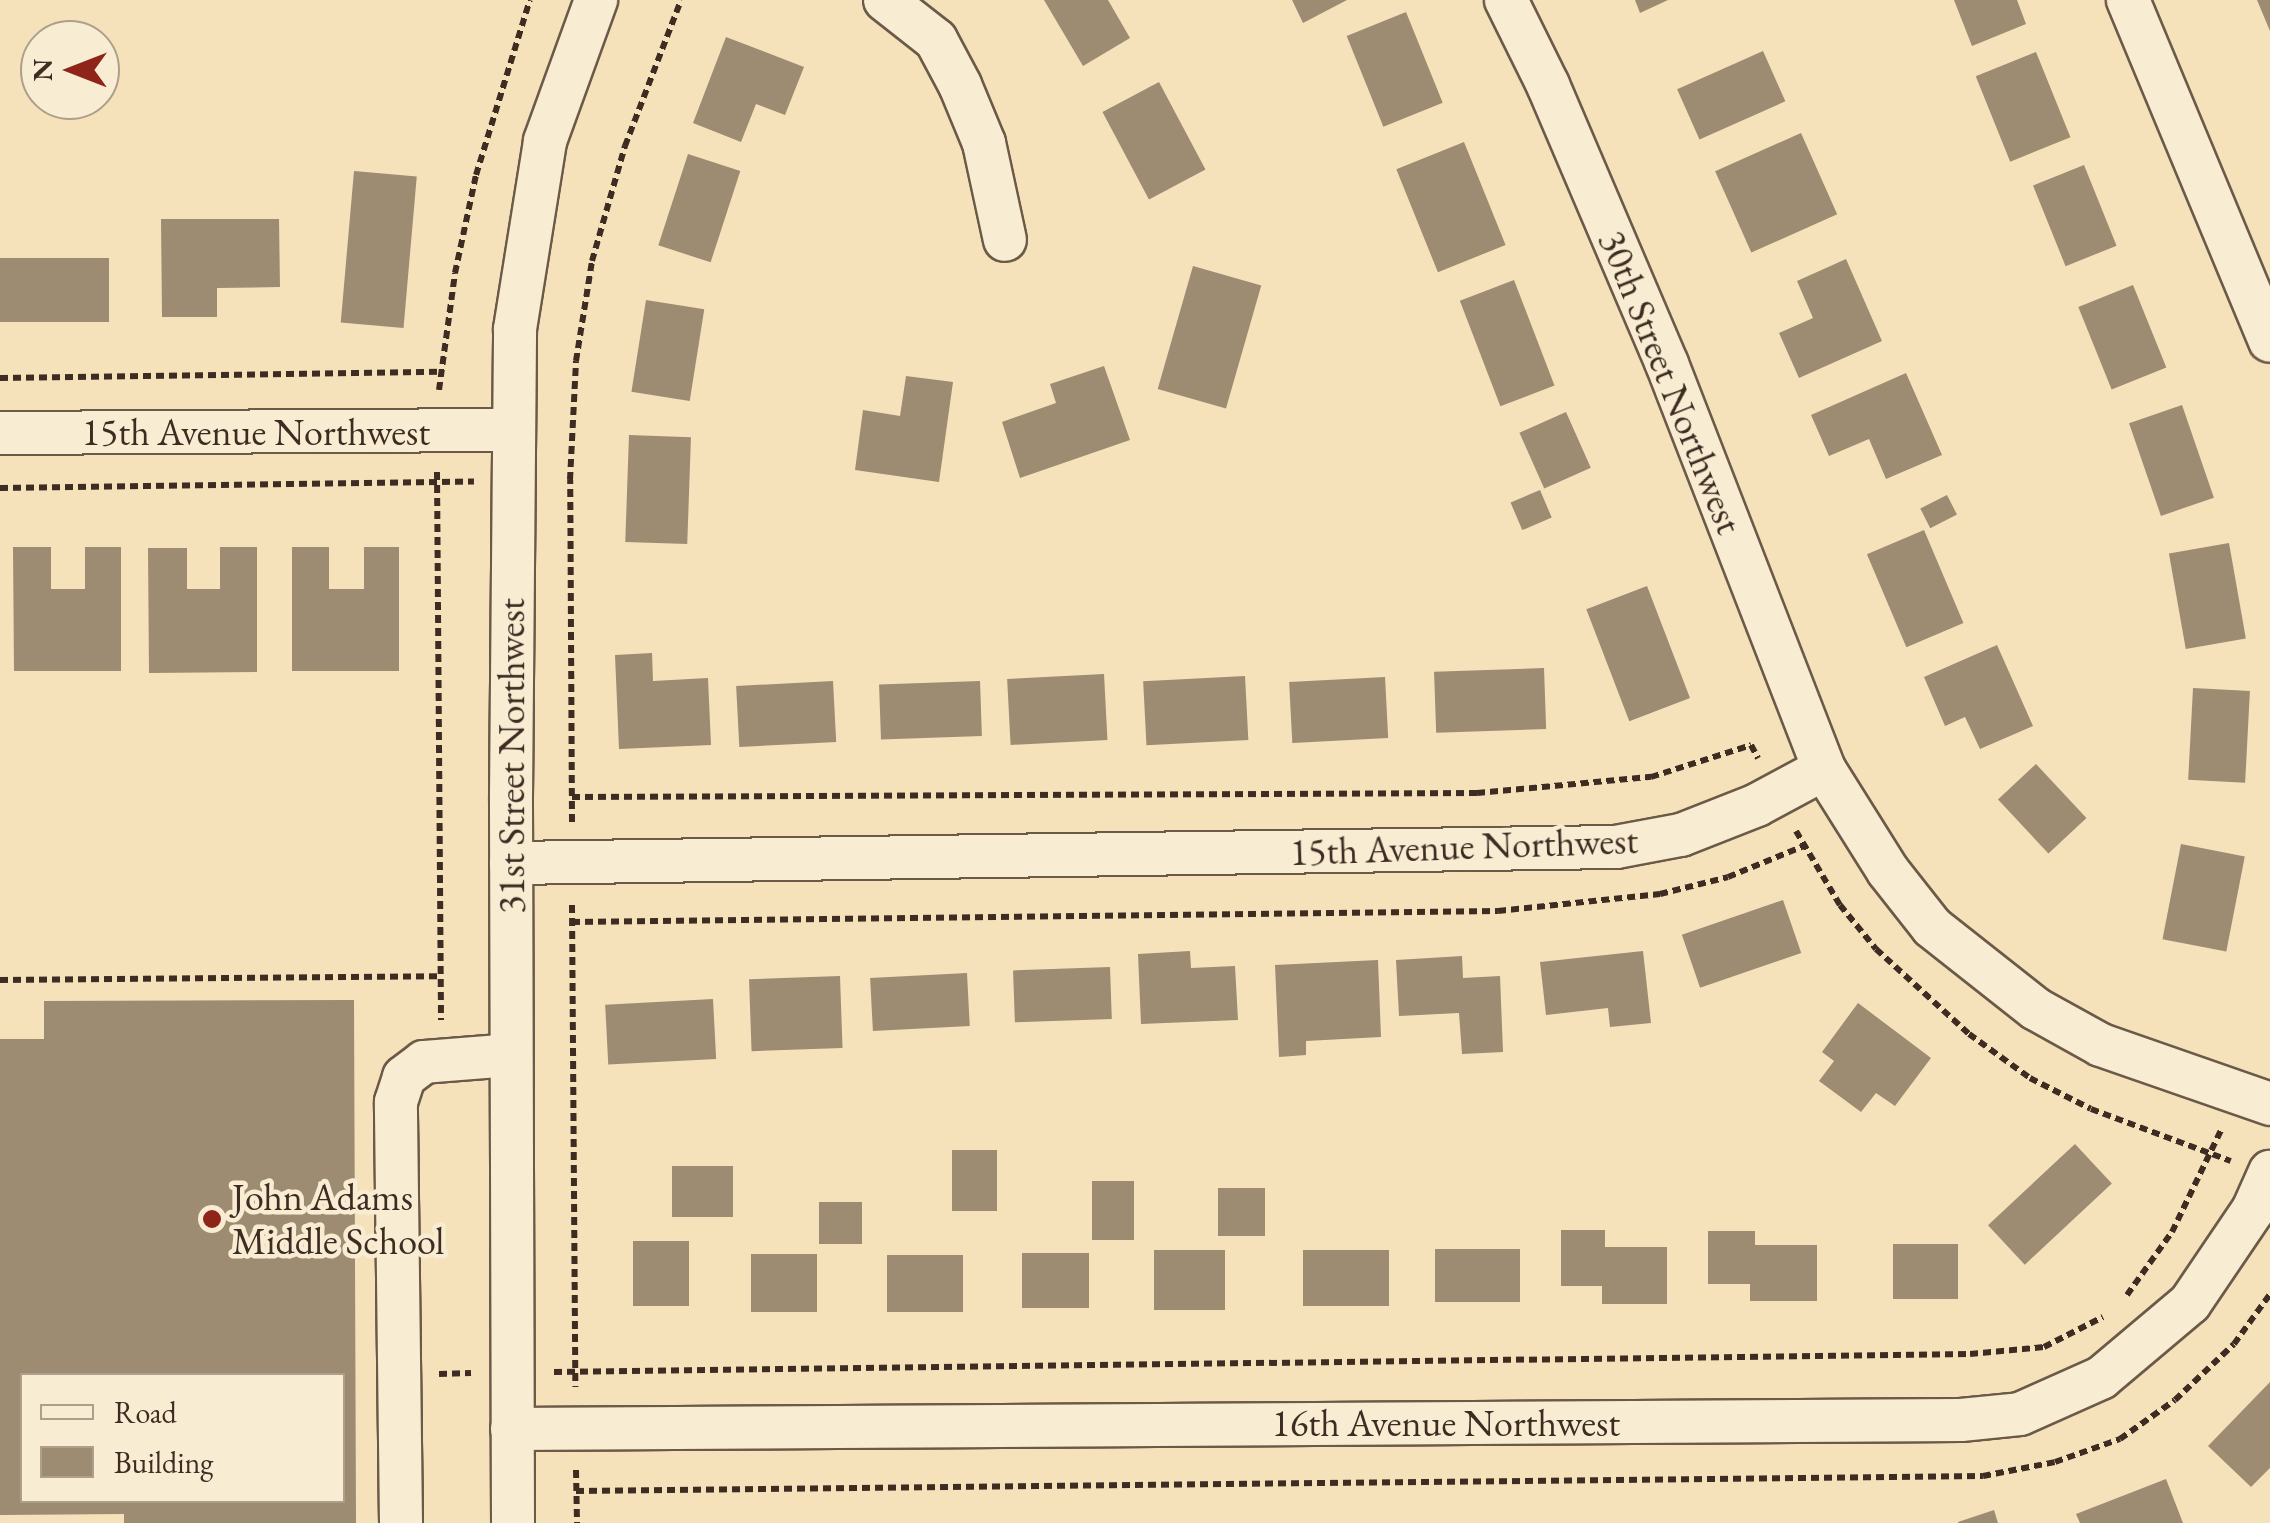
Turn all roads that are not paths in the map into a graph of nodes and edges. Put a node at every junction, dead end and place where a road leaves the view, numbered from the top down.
1 (596, 0) edge
2 (885, 0) edge
3 (1506, 0) edge
4 (2128, 0) edge
5 (1005, 240) dead end
6 (2270, 341) edge
7 (513, 430) junction
8 (0, 432) edge
9 (1824, 769) junction
10 (511, 862) junction
11 (511, 1055) junction
12 (2270, 1104) edge
13 (2270, 1172) edge
14 (512, 1430) junction
15 (401, 1523) edge
16 (513, 1523) edge

1 - 7 street, 31st Street Northwest
2 - 5 street
3 - 9 street, 30th Street Northwest
4 - 6 street
7 - 8 street, 15th Avenue Northwest
7 - 10 street, 31st Street Northwest
9 - 10 street, 15th Avenue Northwest
9 - 12 street
10 - 11 street, 31st Street Northwest
11 - 14 street, 31st Street Northwest
11 - 15 street
13 - 14 street, 16th Avenue Northwest
14 - 16 street, 31st Street Northwest

